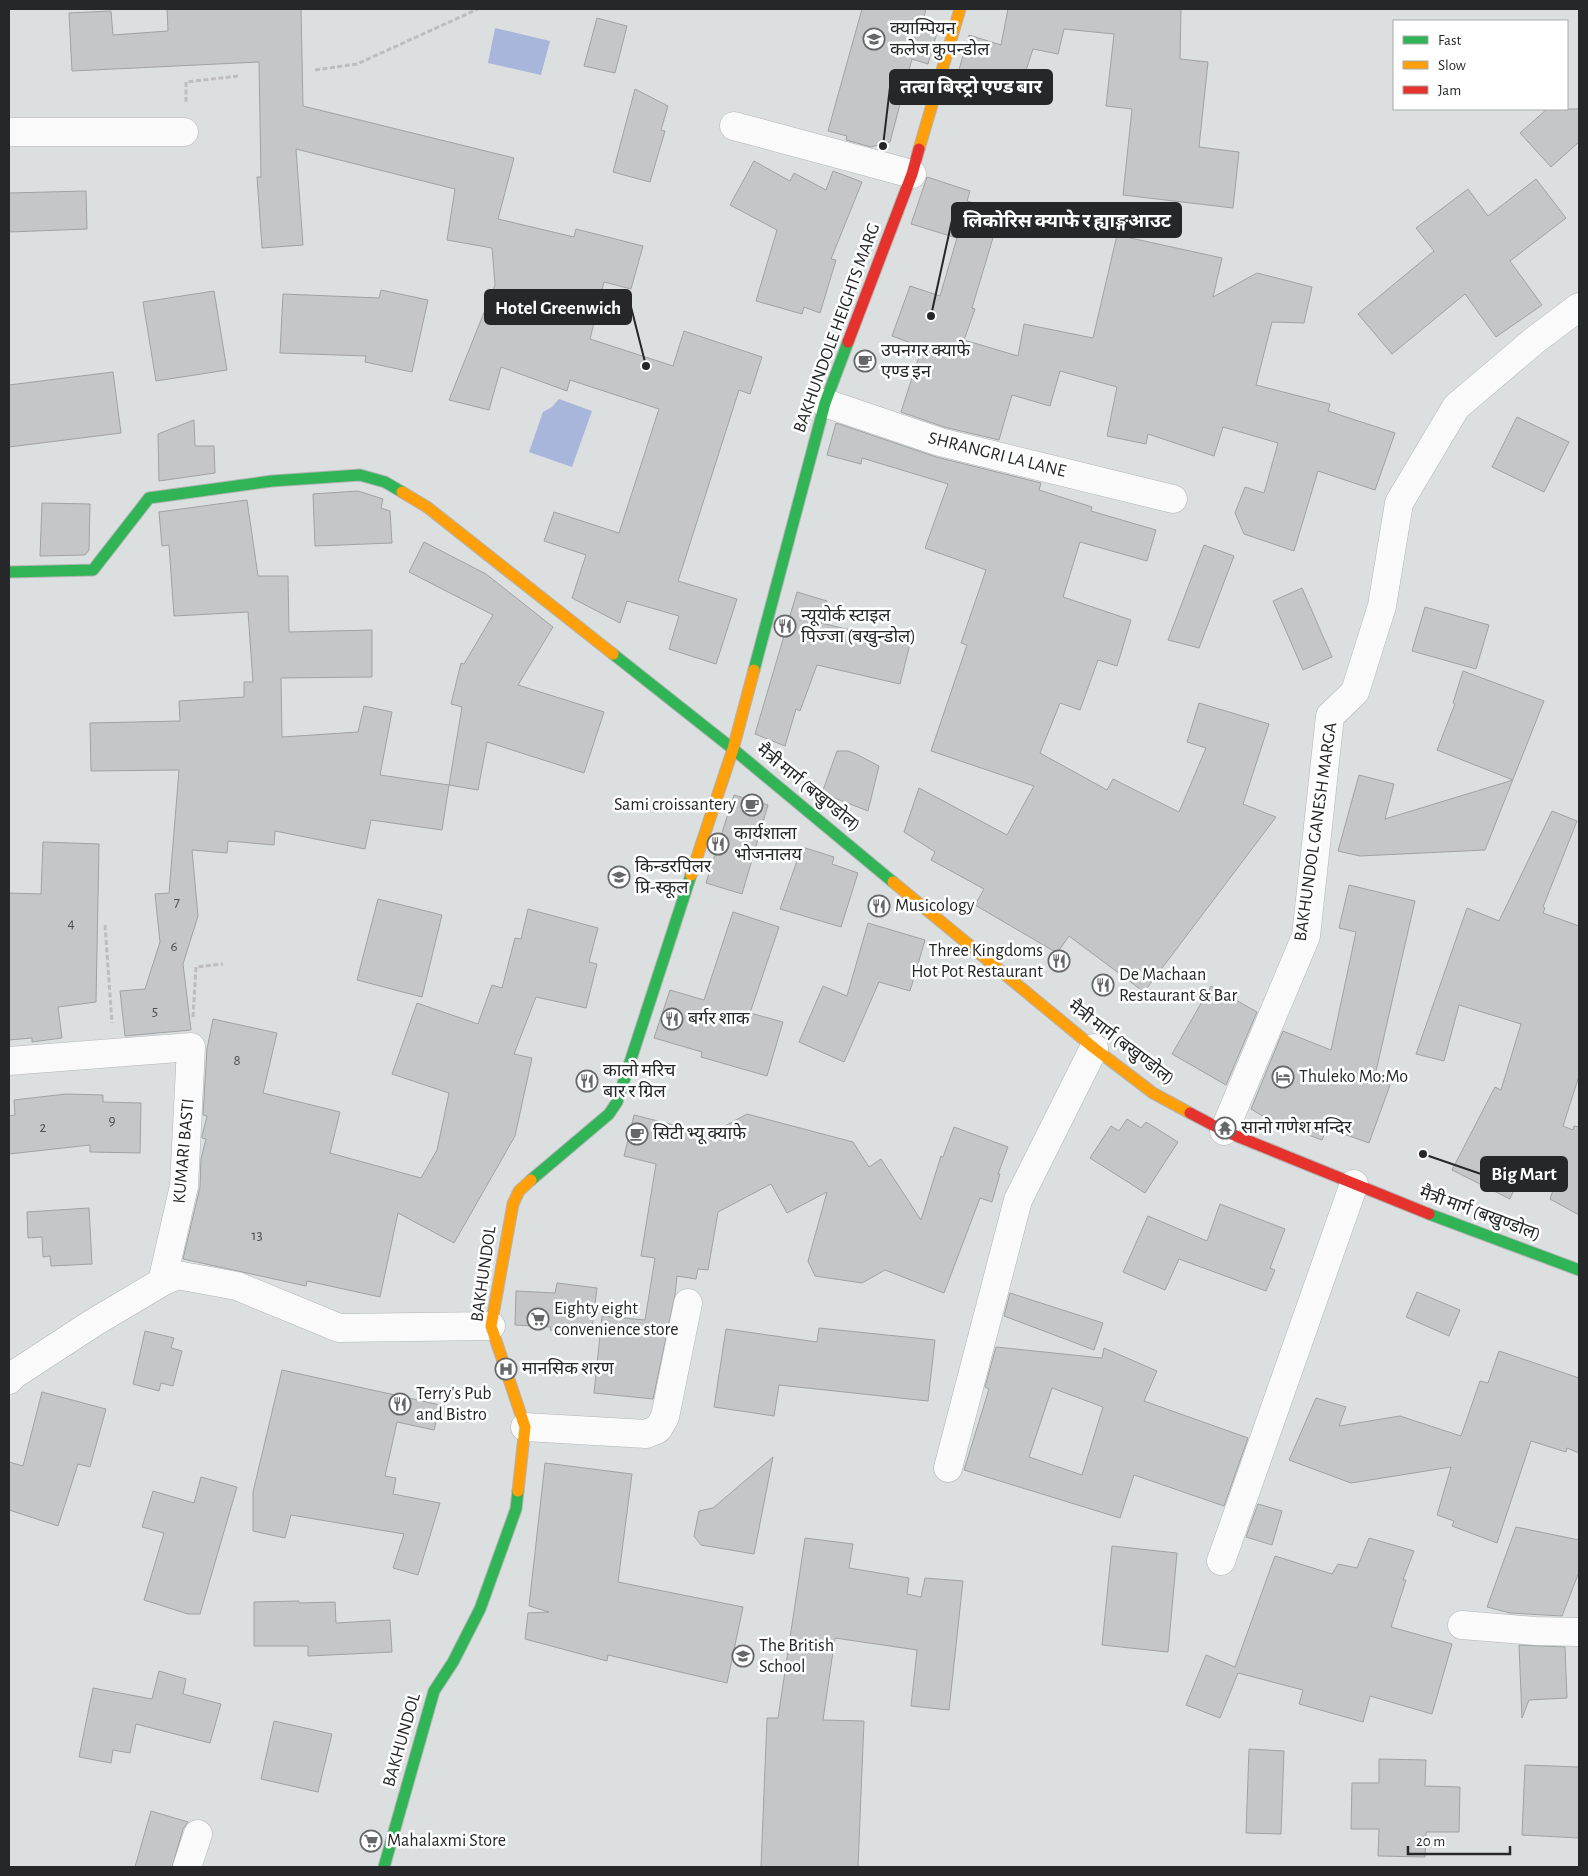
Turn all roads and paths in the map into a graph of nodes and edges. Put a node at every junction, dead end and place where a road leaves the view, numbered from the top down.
1 (478, 9) edge
2 (960, 9) edge
3 (315, 70) dead end
4 (238, 76) dead end
5 (734, 126) dead end
6 (9, 132) edge
7 (184, 132) joint
8 (912, 174) junction
9 (1579, 307) edge
10 (825, 403) junction
11 (1173, 499) dead end
12 (9, 572) edge
13 (733, 749) junction
14 (105, 925) dead end
15 (223, 964) dead end
16 (191, 1047) junction
17 (1094, 1048) junction
18 (113, 1053) junction
19 (9, 1061) edge
20 (1224, 1132) junction
21 (1354, 1184) junction
22 (1579, 1270) edge
23 (162, 1282) junction
24 (688, 1303) dead end
25 (491, 1326) junction
26 (9, 1380) edge
27 (525, 1427) junction
28 (948, 1468) dead end
29 (1221, 1561) dead end
30 (1462, 1625) dead end
31 (1579, 1632) edge
32 (198, 1834) dead end
33 (187, 1867) edge
34 (384, 1867) edge

1 - 3 path
2 - 8 street, BAKHUNDOLE HEIGHTS MARG
4 - 7 path
5 - 8 street
6 - 7 street
8 - 10 street, BAKHUNDOLE HEIGHTS MARG
9 - 20 street, BAKHUNDOL GANESH MARGA
10 - 11 street, SHRANGRI LA LANE
10 - 13 street, BAKHUNDOLE HEIGHTS MARG
12 - 13 street, मैत्री मार्ग (बखुण्डोल)
13 - 17 street, मैत्री मार्ग (बखुण्डोल)
13 - 25 street, BAKHUNDOL
14 - 18 path
15 - 16 path
16 - 18 street
16 - 23 street, KUMARI BASTI
17 - 20 street, मैत्री मार्ग (बखुण्डोल)
17 - 28 street
18 - 19 street
20 - 21 street, मैत्री मार्ग (बखुण्डोल)
21 - 22 street, मैत्री मार्ग (बखुण्डोल)
21 - 29 street
23 - 25 street
23 - 26 street
24 - 27 street
25 - 27 street, BAKHUNDOL
27 - 34 street, BAKHUNDOL
30 - 31 street
32 - 33 street

